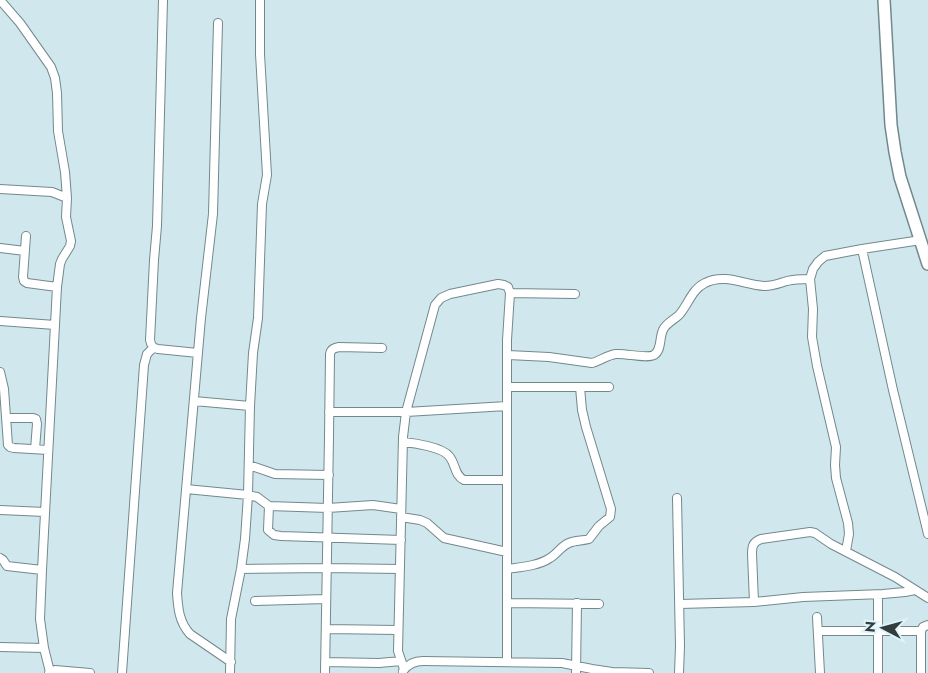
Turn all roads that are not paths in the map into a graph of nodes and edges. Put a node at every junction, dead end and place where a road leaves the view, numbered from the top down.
1 (0, 0) edge
2 (163, 0) edge
3 (260, 0) edge
4 (884, 0) edge
5 (218, 23) dead end
6 (0, 189) edge
7 (67, 198) junction
8 (26, 236) dead end
9 (921, 240) junction
10 (0, 248) edge
11 (862, 249) junction
12 (25, 251) junction
13 (928, 264) edge
14 (810, 279) junction
15 (57, 287) junction
16 (510, 293) junction
17 (575, 294) dead end
18 (0, 321) edge
19 (55, 326) junction
20 (154, 348) junction
21 (382, 348) dead end
22 (198, 353) junction
23 (507, 355) junction
24 (0, 372) edge
25 (507, 387) junction
26 (580, 387) junction
27 (609, 387) dead end
28 (194, 401) junction
29 (250, 406) junction
30 (507, 406) junction
31 (330, 412) junction
32 (406, 412) junction
33 (7, 418) junction
34 (403, 442) junction
35 (35, 449) junction
36 (48, 450) junction
37 (249, 465) junction
38 (329, 476) junction
39 (507, 480) junction
40 (186, 489) junction
41 (248, 494) junction
42 (677, 498) dead end
43 (269, 506) junction
44 (328, 508) junction
45 (402, 508) junction
46 (0, 510) edge
47 (45, 512) junction
48 (401, 518) junction
49 (928, 534) edge
50 (328, 537) junction
51 (401, 540) junction
52 (507, 552) junction
53 (846, 552) junction
54 (0, 558) edge
55 (327, 568) junction
56 (241, 569) junction
57 (400, 569) junction
58 (507, 569) junction
59 (42, 570) junction
60 (915, 590) junction
61 (878, 595) junction
62 (326, 598) junction
63 (928, 598) edge
64 (254, 601) dead end
65 (507, 602) junction
66 (754, 602) junction
67 (577, 603) junction
68 (599, 604) dead end
69 (680, 604) junction
70 (817, 617) dead end
71 (928, 625) edge
72 (326, 629) junction
73 (398, 630) junction
74 (878, 630) junction
75 (818, 631) junction
76 (921, 631) junction
77 (0, 648) edge
78 (44, 648) junction
79 (401, 661) junction
80 (231, 662) junction
81 (325, 662) junction
82 (507, 662) junction
83 (576, 669) edge
84 (403, 671) edge
85 (49, 672) edge
86 (90, 673) edge
87 (122, 673) edge
88 (230, 673) edge
89 (325, 673) edge
90 (640, 673) edge
91 (649, 673) edge
92 (679, 673) edge
93 (820, 673) edge
94 (878, 673) edge
95 (921, 673) edge

1 - 7 street
2 - 20 street
3 - 29 street
4 - 9 street
5 - 22 street
6 - 7 street
7 - 15 street
8 - 12 street
9 - 11 street
9 - 13 street
10 - 12 street
11 - 14 street
11 - 49 street
12 - 15 street
14 - 23 street
14 - 53 street
15 - 19 street
16 - 17 street
16 - 23 street
16 - 32 street
18 - 19 street
19 - 36 street
20 - 22 street
20 - 87 street
21 - 31 street
22 - 28 street
23 - 25 street
24 - 33 street
25 - 26 street
25 - 30 street
26 - 27 street
26 - 58 street
28 - 29 street
28 - 40 street
29 - 37 street
30 - 32 street
30 - 39 street
31 - 32 street
31 - 38 street
32 - 34 street
33 - 35 street
33 - 35 street
34 - 39 street
34 - 45 street
35 - 36 street
36 - 47 street
37 - 38 street
37 - 41 street
38 - 44 street
39 - 52 street
40 - 41 street
40 - 80 street
41 - 43 street
41 - 56 street
42 - 69 street
43 - 44 street
43 - 50 street
44 - 45 street
44 - 50 street
45 - 48 street
46 - 47 street
47 - 59 street
48 - 51 street
48 - 52 street
50 - 51 street
50 - 55 street
51 - 57 street
52 - 58 street
53 - 60 street
53 - 66 street
54 - 59 street
55 - 56 street
55 - 57 street
55 - 62 street
56 - 80 street
57 - 73 street
58 - 65 street
59 - 78 street
60 - 61 street
60 - 63 street
61 - 66 street
61 - 74 street
62 - 64 street
62 - 72 street
65 - 67 street
65 - 82 street
66 - 69 street
67 - 68 street
67 - 83 street
69 - 92 street
70 - 75 street
71 - 76 street
72 - 73 street
72 - 81 street
73 - 79 street
74 - 75 street
74 - 76 street
74 - 94 street
75 - 93 street
76 - 95 street
77 - 78 street
78 - 85 street
79 - 81 street
79 - 84 street
80 - 88 street
81 - 89 street
82 - 83 street
82 - 84 street
83 - 90 street
85 - 86 street
90 - 91 street

